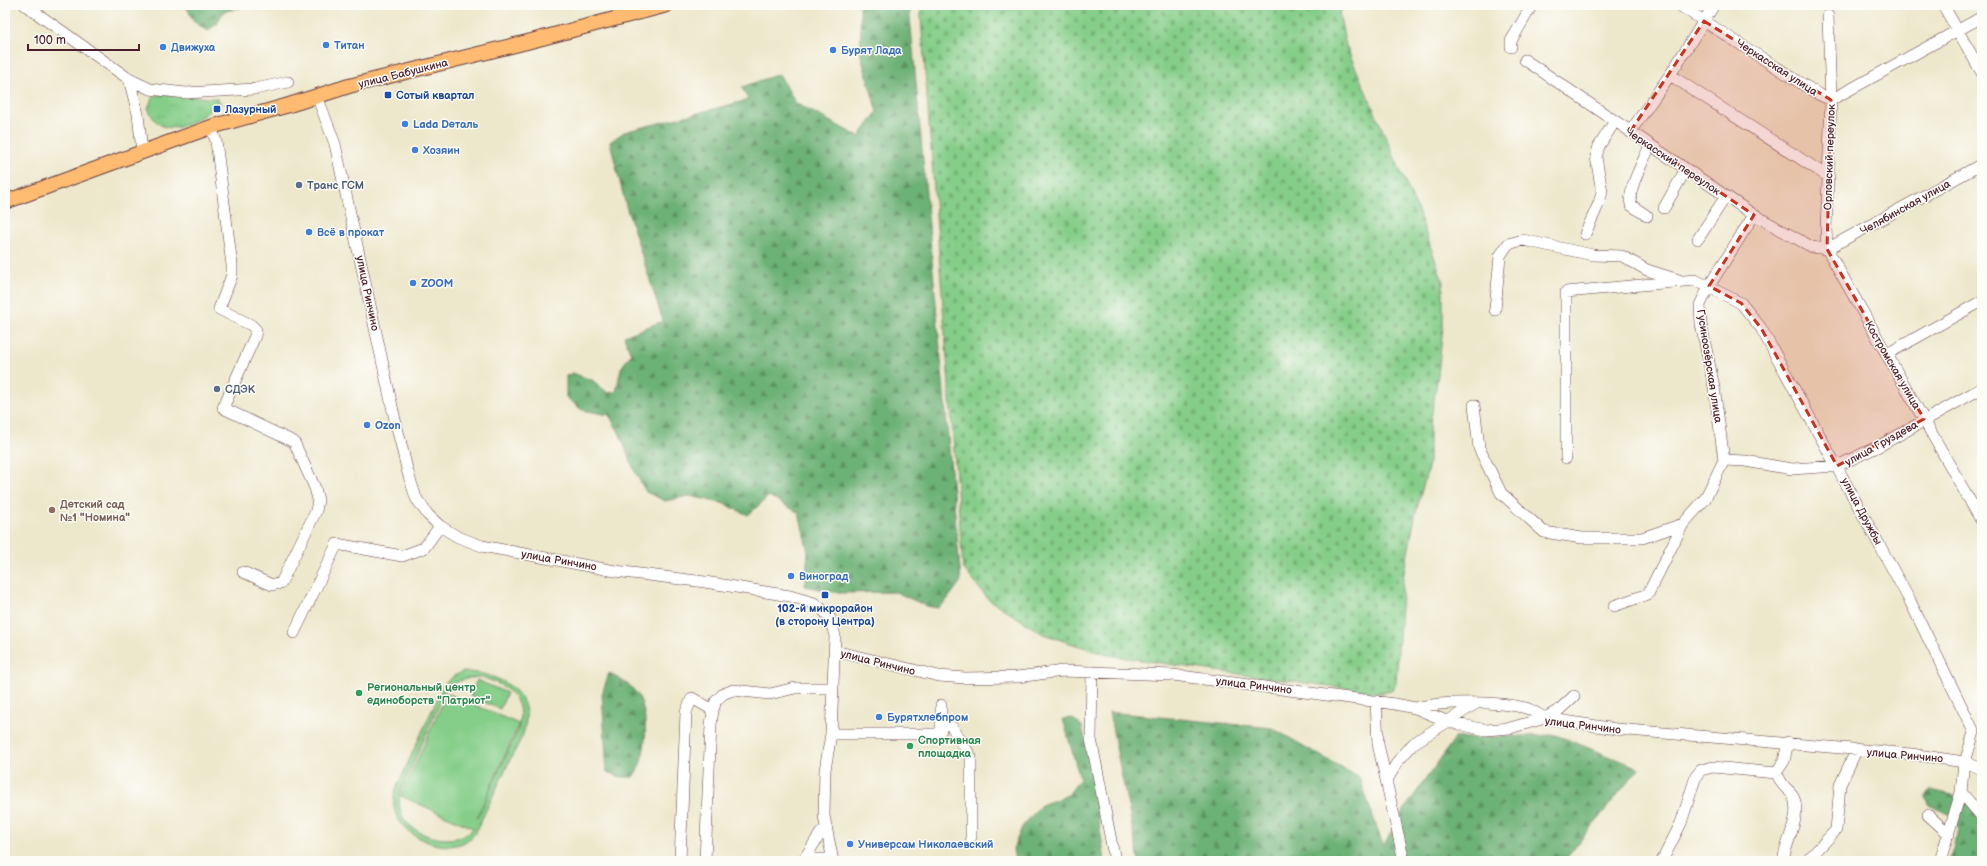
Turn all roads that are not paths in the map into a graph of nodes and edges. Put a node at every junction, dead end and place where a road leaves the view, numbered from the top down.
1 (25, 5) edge
2 (667, 5) edge
3 (1532, 5) edge
4 (1679, 5) edge
5 (1714, 5) edge
6 (1943, 5) edge
7 (1828, 16) dead end
8 (1982, 17) edge
9 (1704, 21) junction
10 (1958, 31) junction
11 (1510, 47) dead end
12 (1525, 60) dead end
13 (1982, 72) edge
14 (1670, 75) junction
15 (128, 79) junction
16 (288, 82) dead end
17 (317, 96) junction
18 (1831, 100) junction
19 (1615, 121) junction
20 (211, 127) junction
21 (1630, 132) junction
22 (1650, 145) junction
23 (142, 151) junction
24 (1982, 164) edge
25 (1686, 169) junction
26 (1829, 177) junction
27 (1726, 196) junction
28 (5, 202) edge
29 (1664, 208) dead end
30 (1754, 215) junction
31 (1647, 216) dead end
32 (1585, 234) dead end
33 (1698, 239) dead end
34 (1827, 249) junction
35 (1683, 281) junction
36 (1710, 286) junction
37 (1982, 301) edge
38 (1495, 310) dead end
39 (1887, 354) junction
40 (1982, 388) edge
41 (1474, 405) dead end
42 (1924, 419) junction
43 (1566, 458) dead end
44 (1724, 460) junction
45 (1837, 466) junction
46 (1982, 522) edge
47 (1683, 524) junction
48 (440, 526) junction
49 (243, 572) dead end
50 (1614, 606) dead end
51 (294, 633) dead end
52 (835, 651) junction
53 (1092, 672) junction
54 (832, 688) junction
55 (1574, 696) dead end
56 (1376, 701) junction
57 (941, 704) dead end
58 (1475, 704) junction
59 (1415, 708) junction
60 (713, 710) junction
61 (941, 718) junction
62 (1545, 718) junction
63 (1448, 722) junction
64 (831, 734) junction
65 (1788, 742) junction
66 (1856, 750) junction
67 (1965, 761) junction
68 (1982, 768) edge
69 (1776, 773) junction
70 (1387, 780) junction
71 (1961, 792) junction
72 (1928, 815) dead end
73 (1982, 817) edge
74 (826, 828) junction
75 (1949, 834) junction
76 (971, 837) dead end
77 (803, 860) edge
78 (833, 860) edge
79 (680, 861) edge
80 (705, 861) edge
81 (1114, 861) edge
82 (1404, 861) edge
83 (1662, 861) edge
84 (1783, 861) edge
85 (1808, 861) edge
86 (1940, 861) edge

1 - 15 street
2 - 17 main road, улица Бабушкина
3 - 11 street
4 - 9 street, Черкасская улица
5 - 9 street
6 - 10 street
7 - 18 street, Орловский переулок
8 - 10 street, Черкасская улица
9 - 14 street
9 - 18 street, Черкасская улица
10 - 13 street
10 - 18 street, Черкасская улица
12 - 19 street, Черкасский переулок
14 - 21 street
14 - 26 street
15 - 16 street
15 - 23 street
17 - 20 main road, улица Бабушкина
17 - 48 street, улица Ринчино
18 - 26 street, Орловский переулок
19 - 21 street, Черкасский переулок
19 - 32 street
20 - 23 main road, улица Бабушкина
20 - 49 street
21 - 22 street, Черкасский переулок
22 - 25 street, Черкасский переулок
22 - 31 street
23 - 28 main road, улица Бабушкина
24 - 34 street, Челябинская улица
25 - 27 street, Черкасский переулок
25 - 29 street
26 - 34 street, Орловский переулок
27 - 30 street, Черкасский переулок
27 - 33 street
30 - 34 street, Черкасский переулок
30 - 36 street, Гусиноозёрская улица
34 - 39 street, Костромская улица
35 - 36 street, улица Дружбы
35 - 38 street
35 - 43 street
36 - 44 street, Гусиноозёрская улица
36 - 45 street, улица Дружбы
37 - 39 street
39 - 42 street, Костромская улица
40 - 42 street, улица Груздева
41 - 47 street
42 - 45 street, улица Груздева
42 - 46 street, Костромская улица
44 - 45 street, улица Груздева
44 - 47 street
45 - 67 street, улица Дружбы
47 - 50 street
48 - 51 street
48 - 52 street, улица Ринчино
52 - 53 street, улица Ринчино
52 - 54 street
53 - 56 street, улица Ринчино
53 - 81 street
54 - 60 street
54 - 64 street
55 - 62 street
56 - 59 street, улица Ринчино
56 - 70 street
57 - 61 street
58 - 59 street
58 - 62 street
58 - 63 street
59 - 63 street, улица Ринчино
60 - 79 street
60 - 80 street
61 - 64 street
61 - 76 street
62 - 63 street, улица Ринчино
62 - 65 street, улица Ринчино
63 - 70 street
64 - 74 street
65 - 66 street, улица Ринчино
65 - 69 street
66 - 67 street, улица Ринчино
66 - 85 street
67 - 68 street, улица Ринчино
67 - 71 street, улица Дружбы
69 - 83 street
69 - 84 street
70 - 82 street
71 - 73 street
71 - 75 street, улица Дружбы
72 - 75 street
74 - 77 street
74 - 78 street
75 - 86 street, улица Дружбы
77 - 78 street

